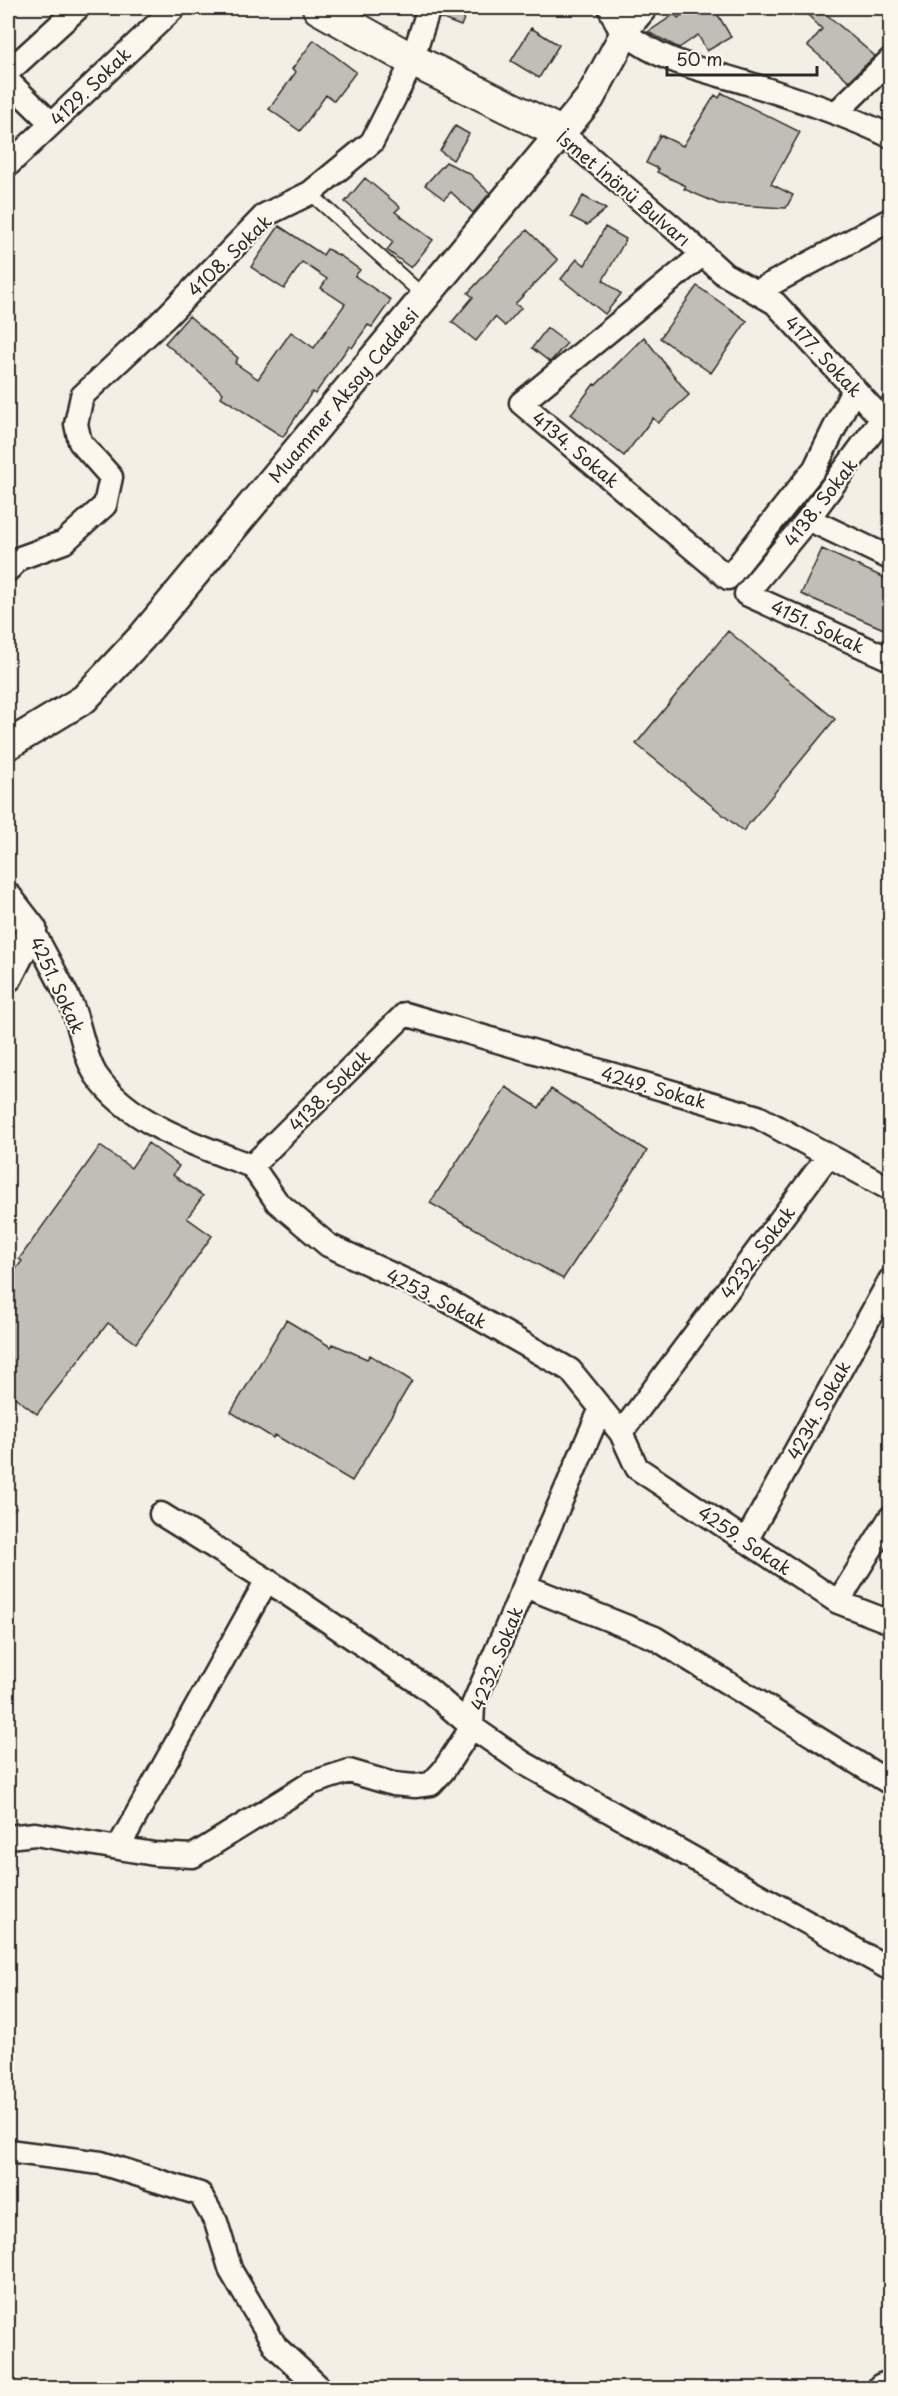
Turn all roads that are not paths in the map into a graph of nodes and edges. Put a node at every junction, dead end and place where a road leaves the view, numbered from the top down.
1 (78, 8) edge
2 (174, 8) edge
3 (319, 8) edge
4 (429, 8) edge
5 (613, 8) edge
6 (646, 8) edge
7 (625, 33) junction
8 (412, 60) junction
9 (891, 60) edge
10 (8, 72) edge
11 (8, 81) edge
12 (837, 112) junction
13 (51, 123) junction
14 (561, 134) junction
15 (891, 136) edge
16 (8, 165) edge
17 (310, 193) junction
18 (891, 220) edge
19 (703, 254) junction
20 (756, 292) junction
21 (425, 297) junction
22 (854, 388) junction
23 (888, 417) edge
24 (808, 519) junction
25 (891, 558) edge
26 (8, 570) edge
27 (746, 594) joint
28 (891, 659) edge
29 (8, 745) edge
30 (8, 898) edge
31 (32, 929) junction
32 (8, 977) edge
33 (405, 1014) joint
34 (828, 1156) junction
35 (252, 1166) junction
36 (891, 1189) edge
37 (891, 1280) edge
38 (601, 1408) junction
39 (621, 1433) junction
40 (161, 1514) dead end
41 (891, 1518) edge
42 (746, 1541) junction
43 (267, 1580) junction
44 (525, 1586) junction
45 (838, 1602) junction
46 (891, 1622) edge
47 (472, 1727) junction
48 (891, 1783) edge
49 (8, 1837) edge
50 (118, 1848) junction
51 (891, 1969) edge
52 (8, 2151) edge
53 (891, 2385) edge
54 (320, 2388) edge
55 (882, 2388) edge

1 - 10 street
2 - 13 street, 4129. Sokak
3 - 8 main road, İsmet İnönü Bulvarı
4 - 8 street, 4108. Sokak
5 - 7 street
6 - 7 street
7 - 12 street
7 - 14 street, Muammer Aksoy Caddesi
8 - 14 main road, İsmet İnönü Bulvarı
8 - 17 street, 4108. Sokak
9 - 12 street
11 - 13 street
12 - 15 street
13 - 16 street, 4129. Sokak
14 - 19 street, İsmet İnönü Bulvarı
14 - 21 street, Muammer Aksoy Caddesi
17 - 21 lane
17 - 26 street, 4108. Sokak
18 - 20 street
19 - 20 street, İsmet İnönü Bulvarı
19 - 22 street, 4134. Sokak
20 - 22 street, 4177. Sokak
21 - 29 street, Muammer Aksoy Caddesi
22 - 23 street, 4177. Sokak
23 - 24 street, 4138. Sokak
24 - 25 street
24 - 27 street, 4138. Sokak
27 - 28 street, 4151. Sokak
30 - 31 street, 4251. Sokak
31 - 32 street
31 - 35 street, 4251. Sokak
33 - 34 street, 4249. Sokak
33 - 35 street, 4138. Sokak
34 - 36 street, 4249. Sokak
34 - 39 street, 4232. Sokak
35 - 38 street, 4253. Sokak
37 - 42 street, 4234. Sokak
38 - 39 street, 4253. Sokak
38 - 44 street, 4232. Sokak
39 - 42 street, 4259. Sokak
40 - 43 street
41 - 45 street
42 - 45 street, 4259. Sokak
43 - 47 street
43 - 50 street
44 - 47 street, 4232. Sokak
44 - 48 street
45 - 46 street, 4259. Sokak
47 - 50 street, 4232. Sokak
47 - 51 street
49 - 50 street, 4232. Sokak
52 - 54 street
53 - 55 street

